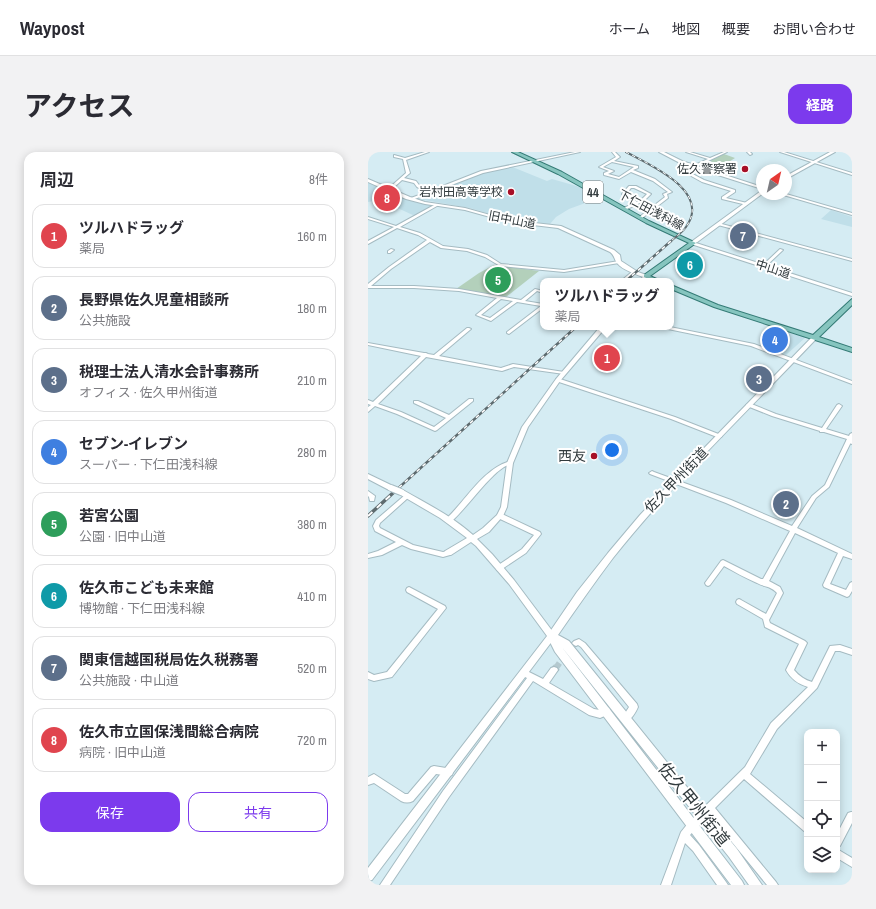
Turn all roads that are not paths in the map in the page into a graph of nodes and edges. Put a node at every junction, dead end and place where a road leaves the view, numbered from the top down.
1 (424, 152) edge
2 (514, 152) edge
3 (579, 152) edge
4 (613, 152) edge
5 (661, 152) edge
6 (687, 152) edge
7 (724, 152) edge
8 (781, 152) edge
9 (834, 152) edge
10 (395, 156) dead end
11 (405, 159) junction
12 (710, 159) junction
13 (537, 160) junction
14 (612, 161) junction
15 (815, 162) junction
16 (695, 166) junction
17 (632, 171) junction
18 (852, 174) edge
19 (792, 175) edge
20 (402, 179) junction
21 (368, 180) edge
22 (756, 186) edge
23 (390, 189) junction
24 (430, 192) junction
25 (756, 196) edge
26 (792, 197) edge
27 (412, 199) junction
28 (636, 203) junction
29 (746, 204) junction
30 (436, 205) junction
31 (625, 209) junction
32 (852, 214) edge
33 (368, 218) edge
34 (640, 218) junction
35 (719, 224) junction
36 (395, 227) junction
37 (430, 240) junction
38 (368, 243) edge
39 (693, 243) junction
40 (781, 250) dead end
41 (852, 260) edge
42 (619, 262) junction
43 (764, 266) junction
44 (634, 272) junction
45 (627, 278) edge
46 (643, 278) edge
47 (645, 278) edge
48 (368, 287) edge
49 (674, 288) edge
50 (540, 291) edge
51 (852, 295) edge
52 (501, 298) junction
53 (520, 301) junction
54 (852, 301) edge
55 (540, 305) edge
56 (540, 308) edge
57 (469, 329) dead end
58 (674, 329) edge
59 (600, 330) edge
60 (510, 333) dead end
61 (815, 337) junction
62 (368, 344) edge
63 (852, 350) edge
64 (426, 354) junction
65 (436, 356) junction
66 (793, 360) junction
67 (564, 372) junction
68 (558, 380) junction
69 (852, 383) edge
70 (426, 400) dead end
71 (471, 400) dead end
72 (368, 402) edge
73 (374, 404) junction
74 (749, 404) junction
75 (840, 406) dead end
76 (368, 410) edge
77 (449, 417) junction
78 (822, 431) junction
79 (719, 436) junction
80 (851, 439) edge
81 (510, 463) junction
82 (652, 474) dead end
83 (368, 476) edge
84 (675, 481) junction
85 (368, 493) edge
86 (404, 494) junction
87 (372, 500) dead end
88 (500, 516) junction
89 (449, 520) junction
90 (793, 529) junction
91 (472, 538) junction
92 (402, 542) junction
93 (842, 552) junction
94 (448, 553) joint
95 (368, 556) edge
96 (852, 557) edge
97 (499, 568) junction
98 (765, 582) junction
99 (708, 583) dead end
100 (852, 585) edge
101 (409, 590) dead end
102 (739, 602) dead end
103 (767, 618) junction
104 (552, 636) junction
105 (576, 643) dead end
106 (852, 652) edge
107 (554, 670) tunnel mouth
108 (368, 675) edge
109 (528, 675) junction
110 (544, 684) junction
111 (814, 686) junction
112 (606, 711) junction
113 (626, 718) junction
114 (449, 772) junction
115 (744, 774) junction
116 (368, 781) edge
117 (706, 812) junction
118 (851, 816) edge
119 (692, 825) junction
120 (804, 825) edge
121 (684, 836) junction
122 (840, 837) edge
123 (840, 855) edge
124 (852, 863) edge
125 (368, 876) edge
126 (385, 885) edge
127 (666, 885) edge
128 (723, 885) edge
129 (738, 885) edge
130 (756, 885) edge
131 (773, 885) edge

1 - 11 street
2 - 13 main road, 下仁田浅科線 / 44
3 - 13 street
4 - 14 street
5 - 16 main road
6 - 12 street
7 - 12 street
8 - 15 street
9 - 15 street
10 - 11 street
11 - 20 street
12 - 16 street
13 - 24 street
13 - 31 main road, 下仁田浅科線 / 44
14 - 17 street
14 - 17 street
15 - 18 street
15 - 19 street
16 - 22 main road
16 - 29 street
17 - 34 street
20 - 23 street
20 - 24 street
21 - 23 main road, 旧中山道
23 - 27 main road, 旧中山道
24 - 27 street
25 - 29 street
26 - 32 main road
27 - 30 main road, 旧中山道
28 - 28 street
28 - 31 street
29 - 35 street
30 - 36 street
30 - 42 main road, 旧中山道
31 - 34 main road, 下仁田浅科線 / 44
33 - 36 street
34 - 39 main road, 下仁田浅科線 / 44
35 - 39 street
35 - 41 street
36 - 37 street
36 - 38 street
37 - 42 street
37 - 48 street
39 - 43 street, 中山道
39 - 47 main road, 下仁田浅科線
40 - 43 street
42 - 44 main road, 旧中山道
43 - 51 street, 中山道
44 - 45 street
44 - 46 main road, 旧中山道
48 - 52 street
49 - 61 main road
50 - 53 street
52 - 53 street
52 - 53 street
53 - 55 street
54 - 61 main road
56 - 60 street
57 - 65 street
58 - 66 street
59 - 67 street
61 - 63 main road
61 - 66 main road, 佐久甲州街道
62 - 64 street
64 - 65 street
64 - 73 street
65 - 67 street
66 - 69 street
66 - 74 main road, 佐久甲州街道
67 - 68 street
68 - 79 street
68 - 81 street
70 - 77 street
71 - 77 street
72 - 73 street
73 - 76 street
73 - 77 street
74 - 78 street
74 - 79 main road, 佐久甲州街道
75 - 78 street
78 - 80 street
79 - 84 main road, 佐久甲州街道
80 - 90 street
81 - 88 street
81 - 89 street
82 - 84 street
83 - 86 street, bridge
84 - 90 street
84 - 104 main road, 佐久甲州街道
85 - 87 street
86 - 89 street
86 - 92 street
88 - 91 street
88 - 97 street
89 - 91 street
90 - 93 street
90 - 98 street
91 - 94 street
91 - 97 street
92 - 94 street
92 - 95 street
93 - 96 street
93 - 100 street
97 - 104 street
98 - 99 street
98 - 103 street
101 - 108 street
102 - 103 street
103 - 111 street
104 - 109 street
104 - 112 main road, 佐久甲州街道
104 - 113 main road, 佐久甲州街道
105 - 113 street
106 - 111 street
107 - 110 street
109 - 110 street
109 - 114 street
109 - 126 street
110 - 112 street
111 - 115 street
112 - 119 main road, 佐久甲州街道
113 - 117 main road, 佐久甲州街道
114 - 116 street
114 - 125 street
115 - 117 street
115 - 120 street
117 - 119 street
117 - 130 main road, 佐久甲州街道
117 - 131 street
118 - 122 street
119 - 121 street
119 - 129 main road, 佐久甲州街道
121 - 127 street
121 - 128 street
123 - 124 street

